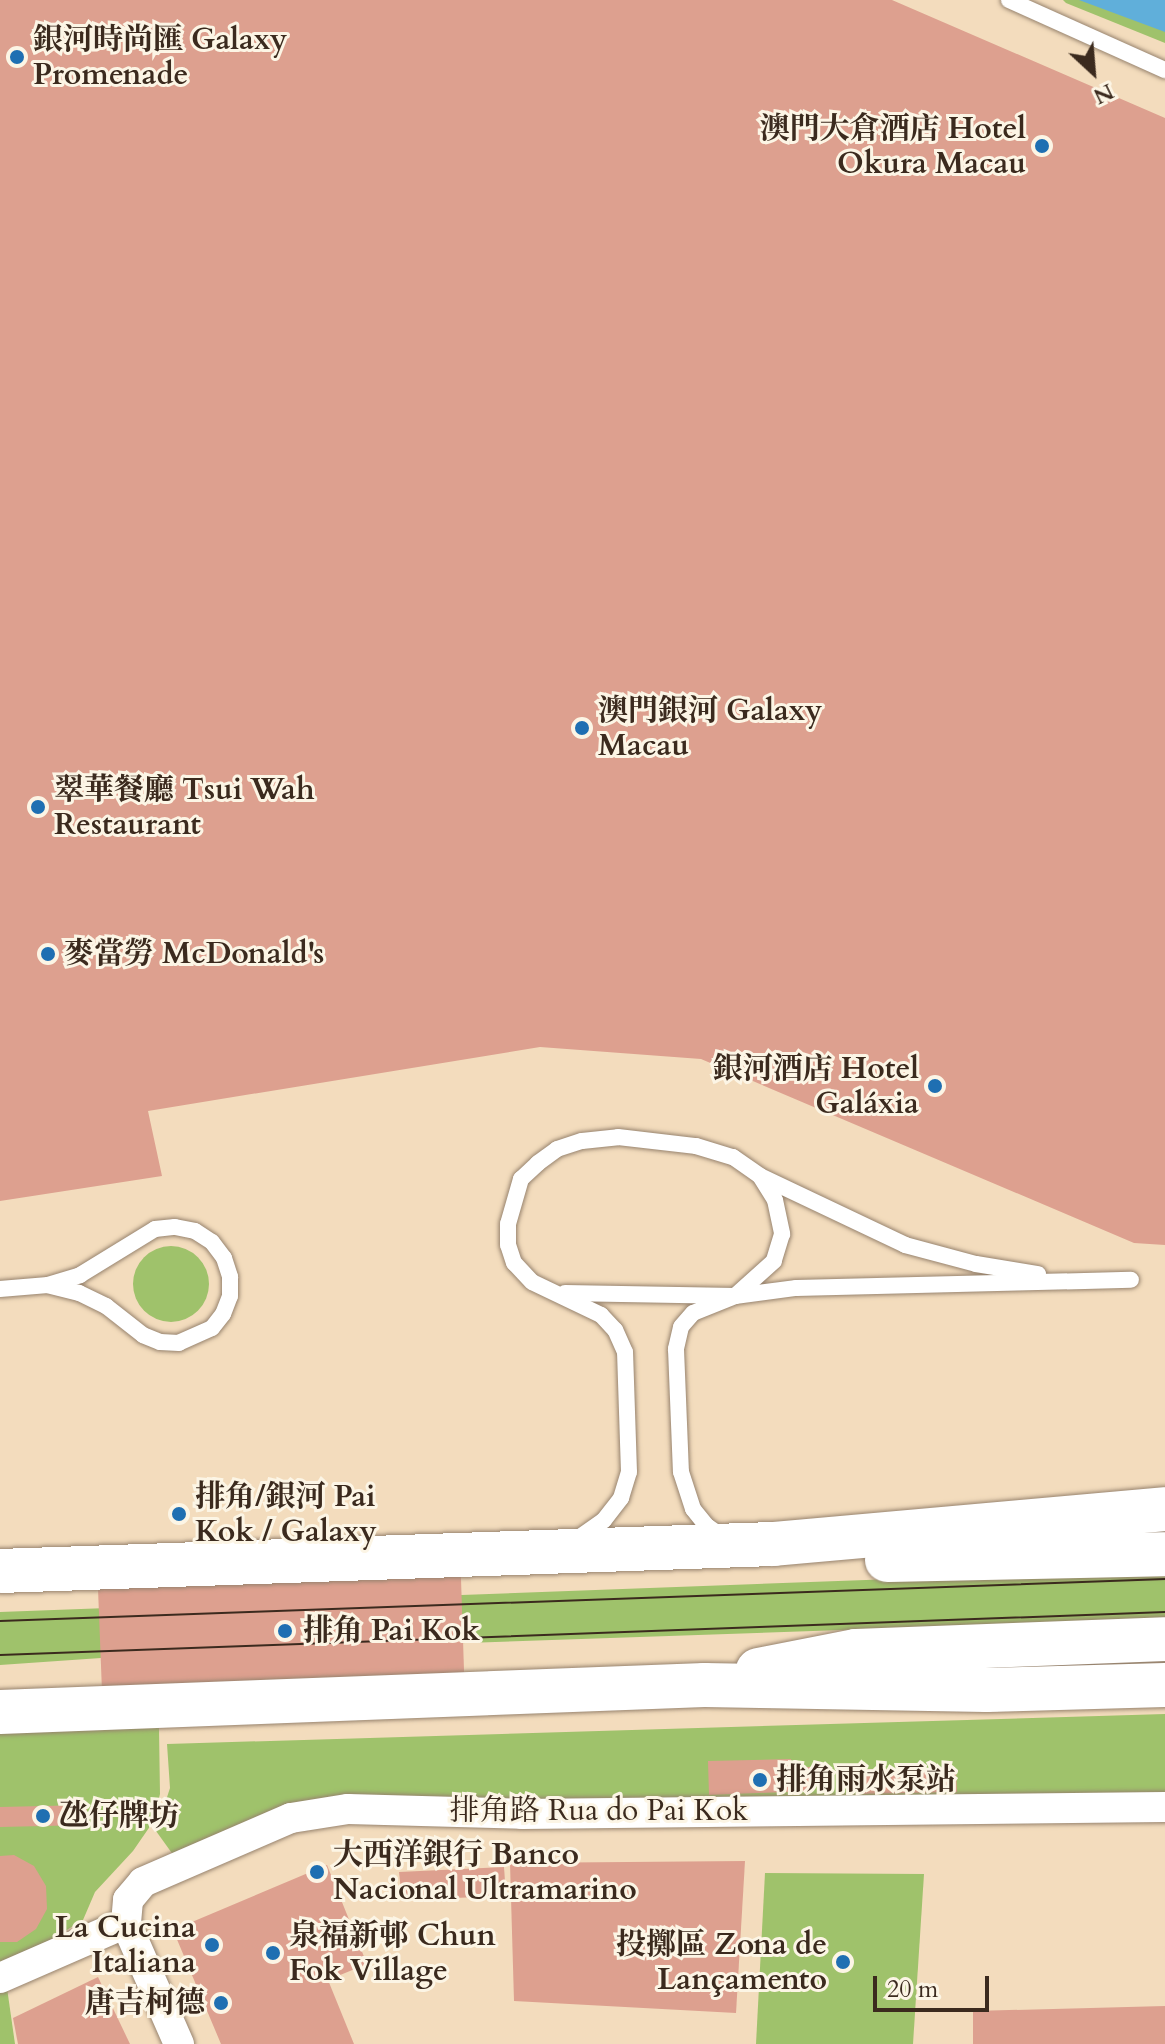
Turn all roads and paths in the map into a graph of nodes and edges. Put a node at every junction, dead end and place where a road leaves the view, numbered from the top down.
1 (1009, 0) edge
2 (1165, 70) edge
3 (760, 1176) junction
4 (48, 1285) junction
5 (0, 1289) edge
6 (551, 1292) junction
7 (735, 1296) junction
8 (1165, 1509) edge
9 (754, 1544) junction
10 (550, 1551) junction
11 (1165, 1554) edge
12 (0, 1571) edge
13 (1165, 1639) edge
14 (704, 1685) junction
15 (1165, 1685) edge
16 (0, 1712) edge
17 (1165, 1807) edge
18 (126, 1923) junction
19 (0, 1978) edge
20 (179, 2044) edge

1 - 2 lane
3 - 6 lane
3 - 7 lane
3 - 7 lane
4 - 4 lane
4 - 5 lane
6 - 7 lane
6 - 10 lane
7 - 9 lane
8 - 9 main road
9 - 10 main road
9 - 11 main road
10 - 12 main road
13 - 14 main road
14 - 15 main road
14 - 16 main road
17 - 18 street, 排角路 Rua do Pai Kok
18 - 19 street
18 - 20 street

